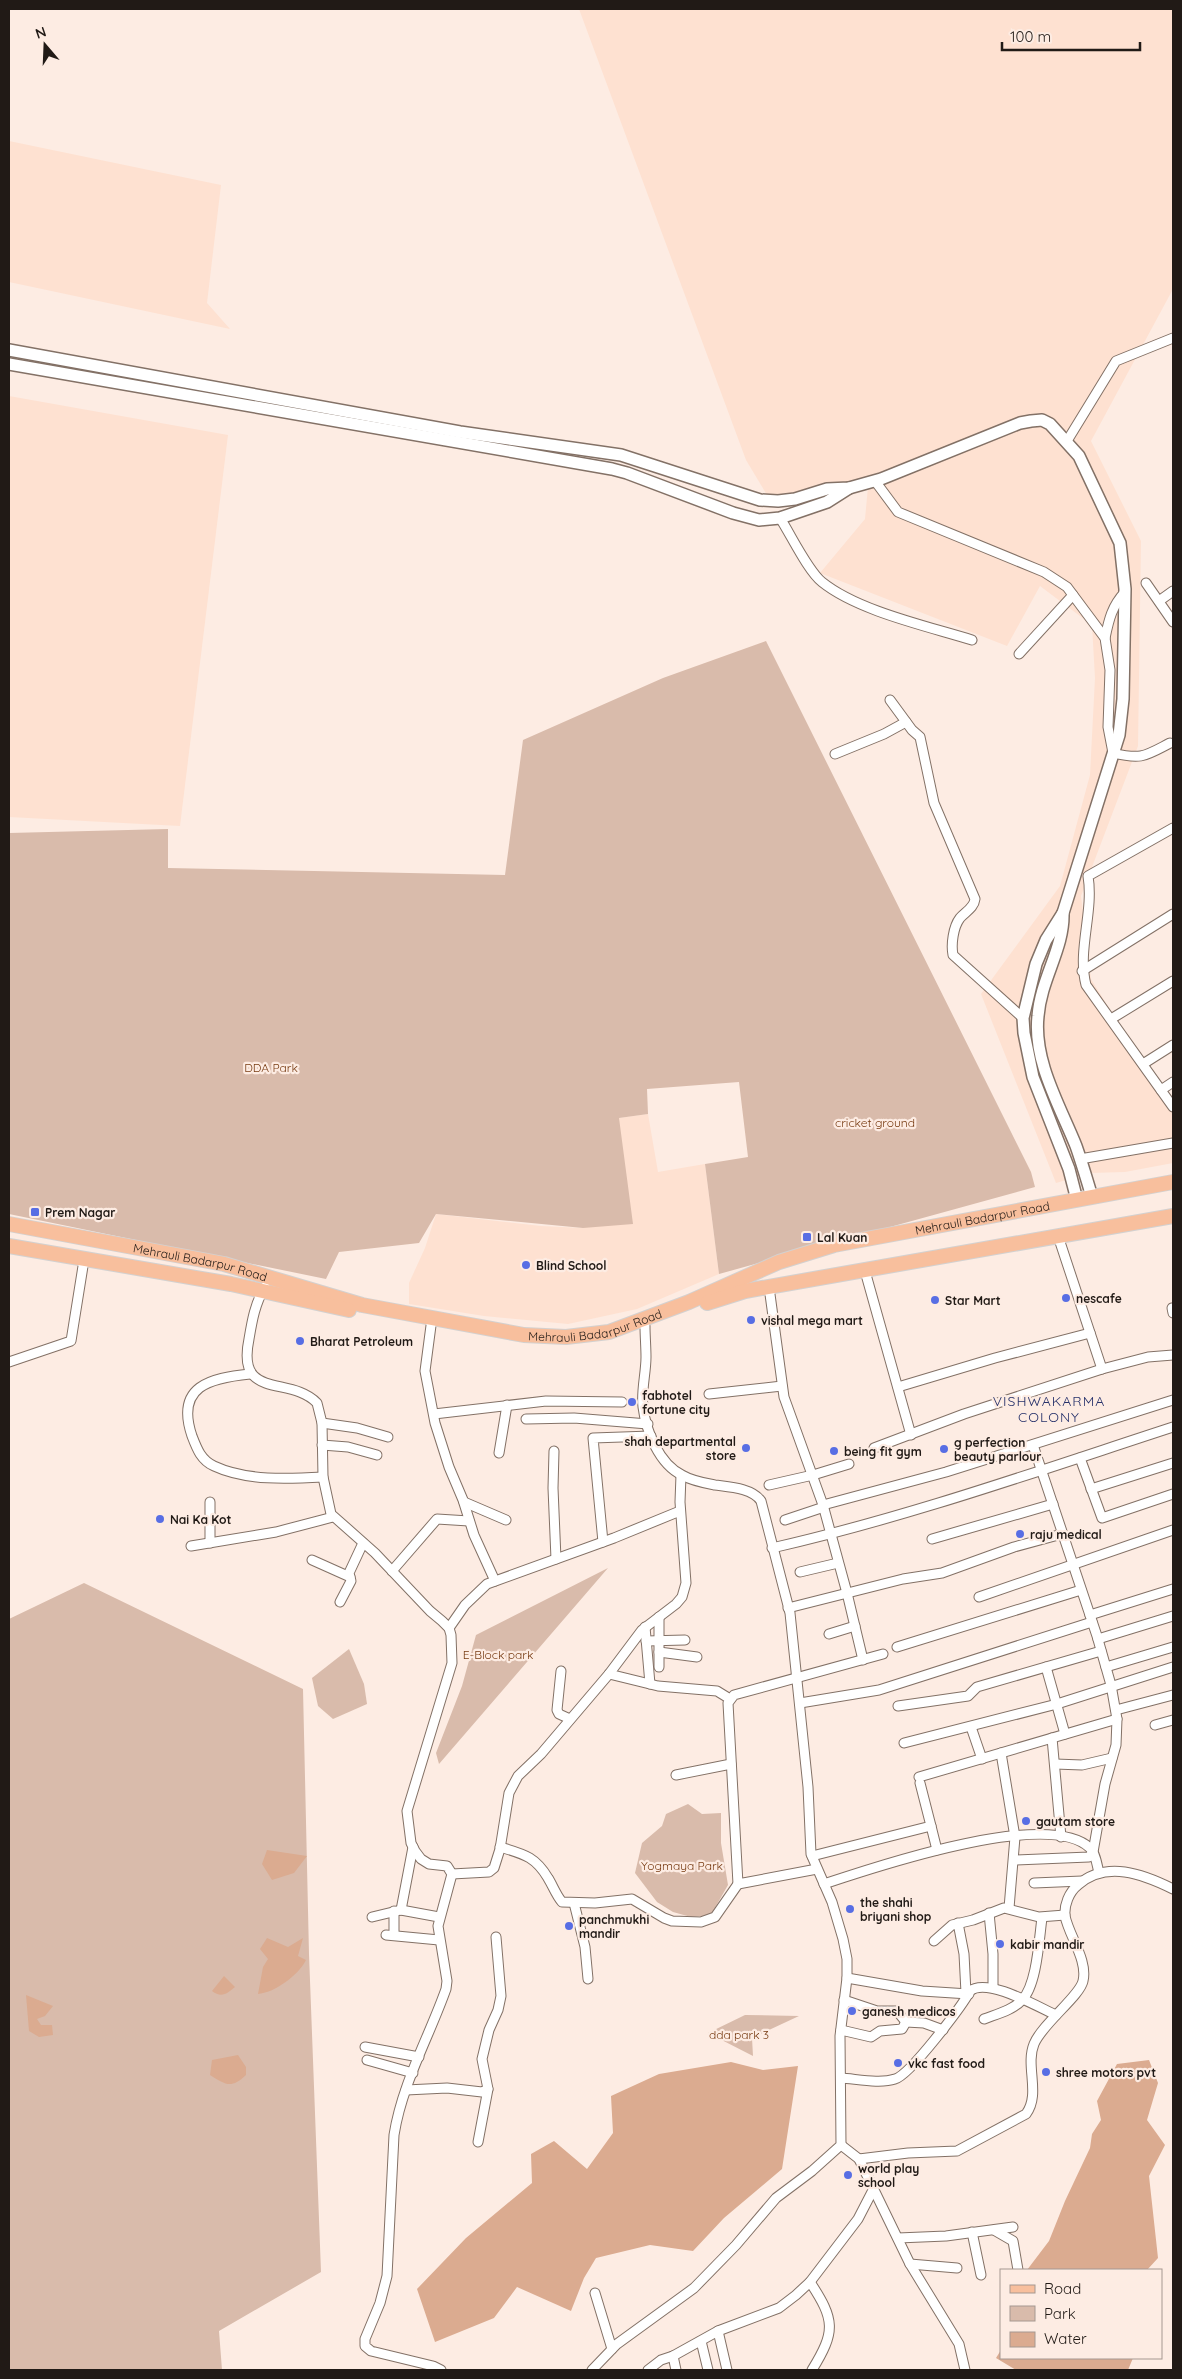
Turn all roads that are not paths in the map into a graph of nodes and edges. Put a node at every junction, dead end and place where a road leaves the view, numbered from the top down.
1 (1173, 338) edge
2 (9, 350) edge
3 (9, 364) edge
4 (1068, 441) junction
5 (875, 481) junction
6 (849, 488) junction
7 (780, 518) junction
8 (1146, 583) dead end
9 (1173, 591) edge
10 (1125, 592) junction
11 (1073, 595) junction
12 (1158, 601) junction
13 (1173, 622) edge
14 (1105, 638) junction
15 (972, 640) dead end
16 (1019, 654) dead end
17 (890, 700) dead end
18 (906, 722) junction
19 (1172, 744) edge
20 (1113, 753) junction
21 (835, 754) dead end
22 (1173, 828) edge
23 (1064, 913) junction
24 (1173, 914) edge
25 (1082, 971) junction
26 (1173, 981) edge
27 (1023, 1018) junction
28 (1111, 1019) junction
29 (1173, 1045) edge
30 (1143, 1064) junction
31 (1173, 1082) edge
32 (1161, 1090) junction
33 (1173, 1107) edge
34 (1173, 1142) edge
35 (1080, 1159) junction
36 (1173, 1182) edge
37 (1092, 1197) junction
38 (1077, 1200) junction
39 (1173, 1216) edge
40 (9, 1224) edge
41 (1058, 1236) junction
42 (9, 1246) edge
43 (84, 1260) junction
44 (865, 1271) junction
45 (271, 1278) junction
46 (743, 1285) junction
47 (769, 1287) junction
48 (262, 1292) junction
49 (432, 1322) junction
50 (645, 1326) junction
51 (1090, 1333) junction
52 (1173, 1355) edge
53 (9, 1362) edge
54 (1102, 1369) junction
55 (250, 1374) junction
56 (782, 1386) junction
57 (898, 1387) junction
58 (709, 1394) dead end
59 (1173, 1400) edge
60 (622, 1402) dead end
61 (507, 1405) junction
62 (434, 1414) junction
63 (526, 1419) dead end
64 (322, 1423) junction
65 (648, 1424) junction
66 (1173, 1427) edge
67 (912, 1435) junction
68 (651, 1436) junction
69 (388, 1437) dead end
70 (322, 1445) junction
71 (1033, 1445) junction
72 (874, 1448) dead end
73 (554, 1451) dead end
74 (499, 1453) dead end
75 (377, 1455) dead end
76 (1080, 1458) junction
77 (1173, 1463) edge
78 (849, 1464) dead end
79 (1042, 1471) junction
80 (680, 1475) junction
81 (813, 1475) junction
82 (323, 1477) junction
83 (769, 1484) dead end
84 (1091, 1489) junction
85 (1173, 1494) edge
86 (210, 1502) dead end
87 (464, 1502) junction
88 (1053, 1504) junction
89 (823, 1506) junction
90 (680, 1511) junction
91 (333, 1517) junction
92 (506, 1520) dead end
93 (785, 1520) dead end
94 (469, 1521) junction
95 (1173, 1530) edge
96 (830, 1534) junction
97 (1062, 1534) junction
98 (932, 1538) dead end
99 (603, 1542) junction
100 (210, 1543) junction
101 (363, 1543) junction
102 (191, 1546) dead end
103 (772, 1548) junction
104 (556, 1559) junction
105 (312, 1560) dead end
106 (838, 1563) junction
107 (1072, 1563) junction
108 (392, 1571) junction
109 (800, 1572) dead end
110 (350, 1578) junction
111 (495, 1581) junction
112 (1173, 1589) edge
113 (1081, 1590) junction
114 (848, 1593) junction
115 (979, 1597) dead end
116 (340, 1602) dead end
117 (788, 1608) junction
118 (1173, 1616) edge
119 (659, 1617) junction
120 (1091, 1619) junction
121 (855, 1626) junction
122 (645, 1627) junction
123 (449, 1628) junction
124 (829, 1634) dead end
125 (658, 1639) junction
126 (1098, 1639) junction
127 (646, 1640) junction
128 (685, 1640) dead end
129 (897, 1647) dead end
130 (1173, 1647) edge
131 (1101, 1651) junction
132 (659, 1652) junction
133 (883, 1654) dead end
134 (697, 1657) dead end
135 (863, 1660) junction
136 (659, 1667) dead end
137 (1046, 1667) junction
138 (1106, 1667) junction
139 (1173, 1667) edge
140 (561, 1671) dead end
141 (609, 1674) junction
142 (797, 1679) junction
143 (650, 1684) junction
144 (1111, 1685) junction
145 (1173, 1695) edge
146 (730, 1699) junction
147 (800, 1703) junction
148 (1057, 1704) junction
149 (898, 1706) dead end
150 (1117, 1714) junction
151 (570, 1720) junction
152 (1173, 1720) edge
153 (1156, 1725) dead end
154 (971, 1727) junction
155 (1065, 1734) junction
156 (1052, 1738) junction
157 (904, 1744) dead end
158 (1001, 1753) junction
159 (982, 1758) junction
160 (1112, 1758) junction
161 (731, 1764) junction
162 (1055, 1764) junction
163 (676, 1775) dead end
164 (930, 1826) junction
165 (1015, 1837) junction
166 (1061, 1837) junction
167 (413, 1847) junction
168 (500, 1847) junction
169 (937, 1850) junction
170 (1093, 1852) junction
171 (812, 1856) junction
172 (1014, 1860) junction
173 (817, 1869) junction
174 (1099, 1873) junction
175 (452, 1874) junction
176 (1082, 1881) junction
177 (1034, 1882) dead end
178 (738, 1884) junction
179 (824, 1884) junction
180 (1173, 1889) edge
181 (574, 1903) junction
182 (1009, 1908) junction
183 (397, 1911) junction
184 (989, 1914) junction
185 (1065, 1915) junction
186 (372, 1917) dead end
187 (439, 1917) junction
188 (1042, 1918) junction
189 (958, 1923) junction
190 (496, 1937) dead end
191 (439, 1940) junction
192 (934, 1941) dead end
193 (847, 1978) junction
194 (588, 1979) dead end
195 (993, 1988) junction
196 (967, 1993) junction
197 (844, 2000) junction
198 (1023, 2000) junction
199 (1056, 2015) junction
200 (984, 2019) dead end
201 (906, 2022) junction
202 (841, 2030) junction
203 (944, 2030) junction
204 (365, 2047) dead end
205 (419, 2057) junction
206 (367, 2060) dead end
207 (413, 2073) junction
208 (841, 2078) junction
209 (406, 2090) junction
210 (488, 2090) junction
211 (478, 2142) dead end
212 (841, 2145) junction
213 (859, 2159) junction
214 (873, 2190) junction
215 (1013, 2227) dead end
216 (994, 2230) junction
217 (972, 2232) junction
218 (898, 2238) junction
219 (910, 2264) junction
220 (957, 2268) dead end
221 (1018, 2269) edge
222 (981, 2275) dead end
223 (810, 2282) junction
224 (595, 2293) dead end
225 (718, 2332) junction
226 (701, 2341) junction
227 (612, 2349) junction
228 (673, 2356) junction
229 (442, 2370) edge
230 (592, 2370) edge
231 (648, 2370) edge
232 (676, 2370) edge
233 (708, 2370) edge
234 (727, 2370) edge
235 (812, 2370) edge
236 (965, 2370) edge

1 - 4 street
2 - 6 street
3 - 7 street
4 - 5 street
4 - 10 street
5 - 6 street
5 - 11 street
6 - 7 street
7 - 15 street
8 - 12 street
9 - 12 street
10 - 14 street
10 - 20 street
11 - 14 street
11 - 16 street
12 - 13 street
14 - 20 street
17 - 18 street
18 - 21 street
18 - 27 street
19 - 20 street
20 - 23 street
22 - 25 street
23 - 27 street
23 - 35 street
24 - 25 street
25 - 28 street
26 - 28 street
27 - 38 street
28 - 30 street
29 - 30 street
30 - 32 street
31 - 32 street
32 - 33 street
34 - 35 street
35 - 37 street
36 - 37 main road, Mehrauli Badarpur Road
37 - 38 main road, Mehrauli Badarpur Road
38 - 46 main road, Mehrauli Badarpur Road
39 - 41 main road, Mehrauli Badarpur Road
40 - 45 main road, Mehrauli Badarpur Road
41 - 44 main road, Mehrauli Badarpur Road
41 - 51 street
42 - 43 main road, Mehrauli Badarpur Road
43 - 48 main road, Mehrauli Badarpur Road
43 - 53 street
44 - 47 main road, Mehrauli Badarpur Road
44 - 57 street
45 - 48 street
45 - 49 main road, Mehrauli Badarpur Road
46 - 47 main road, Mehrauli Badarpur Road
46 - 49 main road, Mehrauli Badarpur Road
46 - 50 main road, Mehrauli Badarpur Road
47 - 56 street
48 - 49 main road, Mehrauli Badarpur Road
48 - 55 street
49 - 50 main road, Mehrauli Badarpur Road
49 - 62 street
50 - 65 street
51 - 54 street
51 - 57 street
52 - 54 street
54 - 67 street
55 - 64 street
55 - 82 street
56 - 58 street
56 - 81 street
57 - 67 street
59 - 71 street
60 - 61 street
61 - 62 street
61 - 74 street
62 - 87 street
63 - 65 street
64 - 69 street
64 - 70 street
65 - 68 street
66 - 76 street
67 - 72 street
68 - 80 street
68 - 99 street
70 - 75 street
70 - 82 street
71 - 79 street
71 - 89 street
73 - 104 street
76 - 79 street
76 - 84 street
77 - 84 street
78 - 81 street
79 - 88 street
79 - 96 street
80 - 90 street
80 - 103 street
81 - 83 street
81 - 89 street
82 - 91 street
84 - 85 street
86 - 100 street
87 - 92 street
87 - 94 street
88 - 97 street
88 - 98 street
89 - 93 street
89 - 96 street
90 - 99 street
90 - 119 street
91 - 100 street
91 - 101 street
94 - 108 street
94 - 111 street
95 - 107 street
96 - 103 street
96 - 106 street
97 - 107 street
97 - 114 street
99 - 104 street
100 - 102 street
101 - 108 street
101 - 110 street
103 - 117 street
104 - 111 street
105 - 110 street
106 - 109 street
106 - 114 street
107 - 113 street
107 - 115 street
108 - 123 street
110 - 116 street
111 - 123 street
112 - 120 street
113 - 120 street
113 - 129 street
114 - 117 street
114 - 121 street
117 - 142 street
118 - 126 street
119 - 122 street
119 - 125 street
120 - 126 street
120 - 147 street
121 - 124 street
121 - 135 street
122 - 127 street
122 - 141 street
123 - 167 street
125 - 127 street
125 - 128 street
125 - 132 street
126 - 131 street
127 - 143 street
130 - 138 street
131 - 137 street
131 - 138 street
132 - 134 street
132 - 136 street
133 - 135 street
135 - 142 street
137 - 148 street
137 - 149 street
138 - 144 street
139 - 144 street
140 - 151 street
141 - 143 street
141 - 151 street
142 - 146 street
142 - 147 street
143 - 146 street
144 - 148 street
144 - 150 street
145 - 150 street
146 - 161 street
147 - 171 street
148 - 154 street
148 - 155 street
150 - 155 street
150 - 160 street
151 - 168 street
152 - 153 street
154 - 157 street
154 - 159 street
155 - 156 street
156 - 158 street
156 - 162 street
158 - 159 street
158 - 165 street
159 - 164 street
160 - 162 street
160 - 170 street
161 - 163 street
161 - 178 street
162 - 166 street
164 - 169 street
164 - 171 street
165 - 166 street
165 - 169 street
165 - 172 street
166 - 170 street
167 - 175 street
167 - 183 street
168 - 175 street
168 - 181 street
169 - 179 street
170 - 172 street
170 - 174 street
171 - 173 street
172 - 182 street
173 - 178 street
173 - 179 street
174 - 176 street
174 - 180 street
175 - 187 street
176 - 177 street
176 - 185 street
178 - 181 street
179 - 193 street
181 - 194 street
182 - 184 street
182 - 188 street
183 - 186 street
183 - 187 street
183 - 191 street
184 - 189 street
184 - 195 street
185 - 188 street
185 - 199 street
187 - 191 street
188 - 198 street
189 - 192 street
189 - 196 street
190 - 210 street
191 - 205 street
193 - 196 street
193 - 197 street
195 - 196 street
195 - 198 street
196 - 203 street
197 - 201 street
197 - 202 street
198 - 199 street
198 - 200 street
199 - 213 street
201 - 202 street
201 - 203 street
202 - 208 street
203 - 208 street
204 - 205 street
205 - 207 street
206 - 207 street
207 - 209 street
208 - 212 street
209 - 210 street
209 - 229 street
210 - 211 street
212 - 213 street
212 - 227 street
213 - 214 street
214 - 218 street
214 - 223 street
215 - 216 street
216 - 217 street
216 - 221 street
217 - 218 street
217 - 222 street
218 - 219 street
219 - 220 street
219 - 236 street
223 - 225 street
223 - 235 street
224 - 227 street
225 - 226 street
225 - 234 street
226 - 228 street
226 - 233 street
227 - 230 street
228 - 231 street
228 - 232 street

